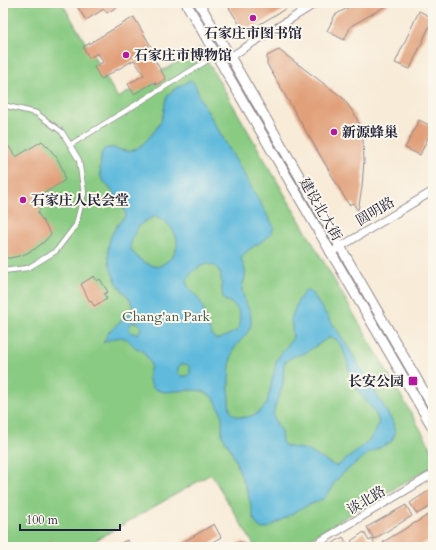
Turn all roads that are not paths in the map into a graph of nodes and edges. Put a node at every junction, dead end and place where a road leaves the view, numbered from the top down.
1 (186, 3) edge
2 (198, 3) edge
3 (316, 3) edge
4 (230, 57) junction
5 (205, 62) dead end
6 (3, 105) edge
7 (70, 145) junction
8 (433, 191) edge
9 (340, 247) junction
10 (330, 252) junction
11 (3, 272) edge
12 (433, 407) edge
13 (433, 428) edge
14 (433, 474) edge
15 (312, 547) edge

1 - 10 main road, 建设北大街
2 - 4 main road, 建设北大街
3 - 4 street
4 - 9 main road, 建设北大街
5 - 7 street
6 - 7 street
7 - 11 street
8 - 9 street, 圆明路
9 - 10 street, 圆明路
9 - 12 main road, 建设北大街
10 - 13 main road, 建设北大街
14 - 15 street, 谈北路

